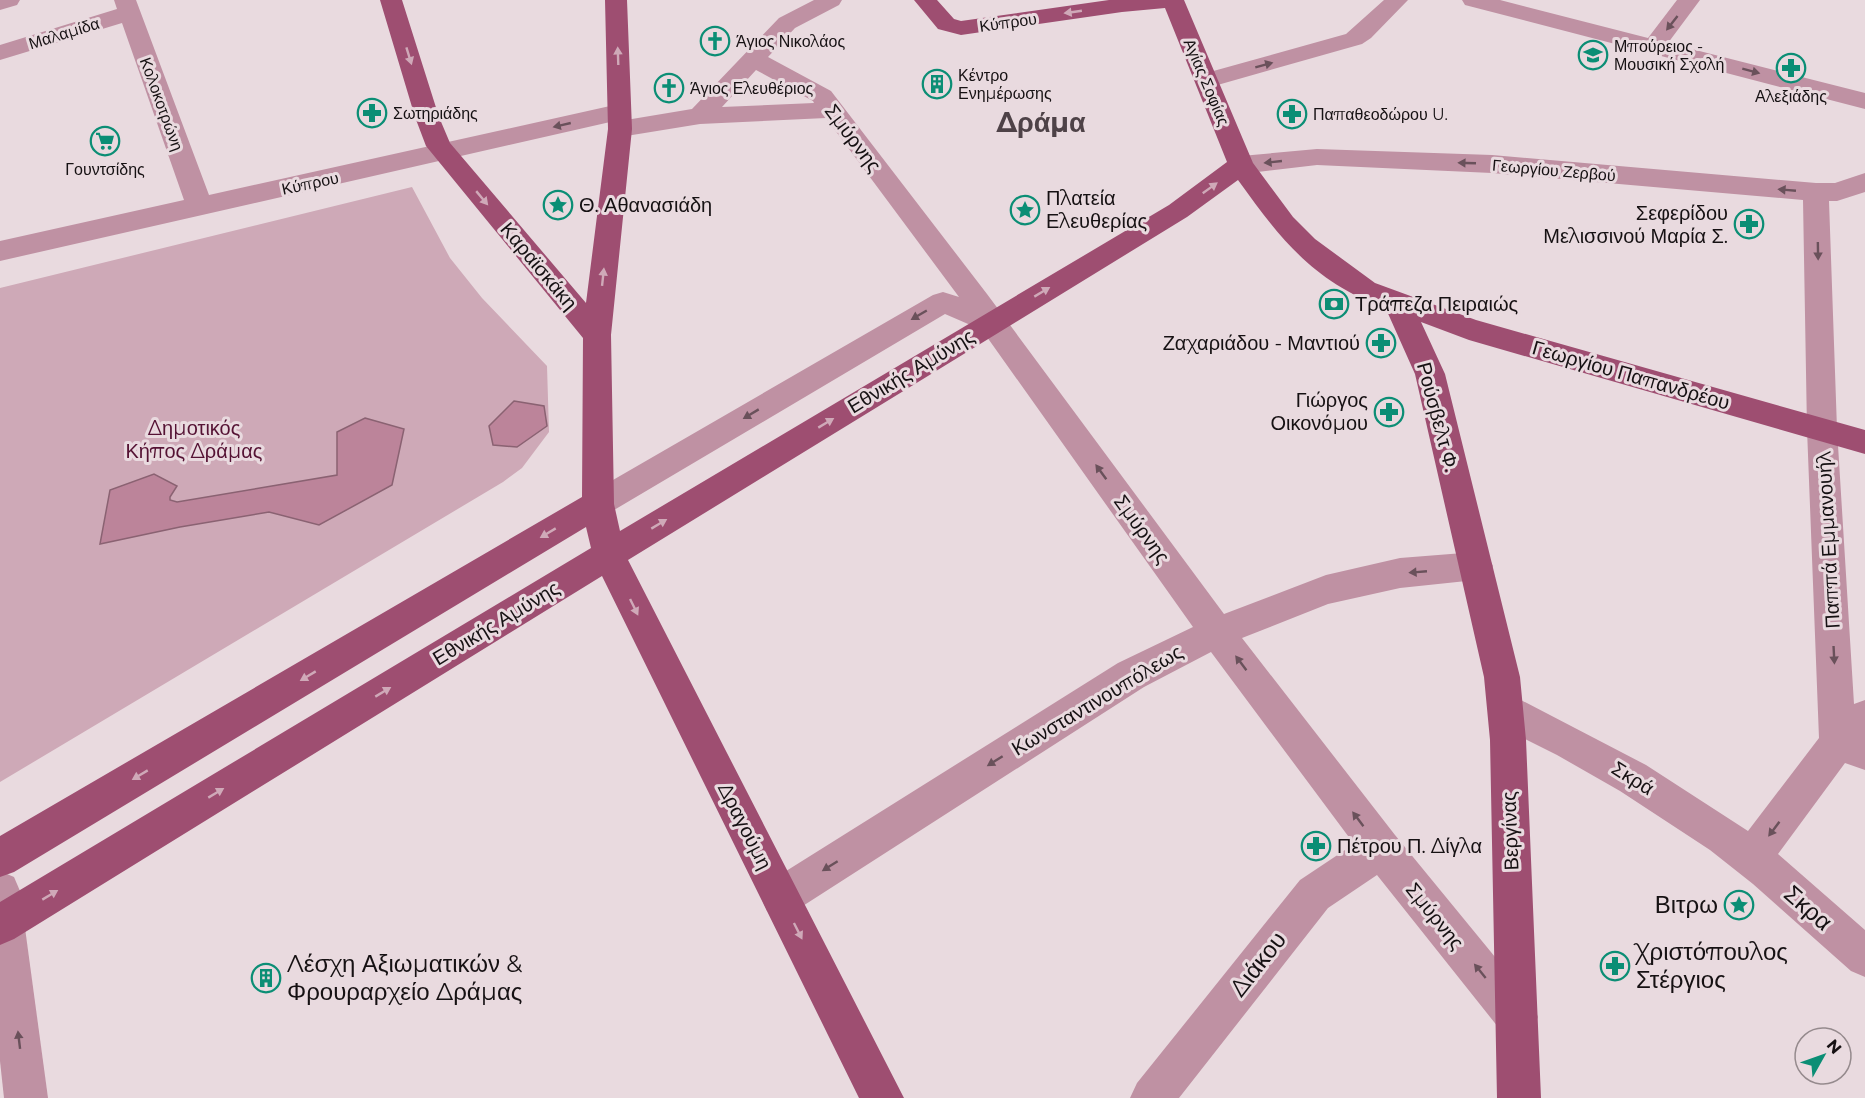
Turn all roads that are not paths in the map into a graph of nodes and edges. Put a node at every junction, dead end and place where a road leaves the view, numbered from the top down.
1 (9, 0) edge
2 (391, 0) edge
3 (616, 0) edge
4 (925, 0) edge
5 (1397, 0) edge
6 (1473, 0) edge
7 (1689, 0) edge
8 (826, 1) edge
9 (1172, 1) edge
10 (0, 3) edge
11 (127, 6) edge
12 (1654, 46) junction
13 (0, 53) edge
14 (754, 59) junction
15 (1207, 80) junction
16 (1865, 101) edge
17 (832, 110) junction
18 (700, 116) junction
19 (620, 120) junction
20 (444, 153) junction
21 (1241, 165) junction
22 (1865, 182) edge
23 (1816, 192) junction
24 (201, 207) junction
25 (0, 251) edge
26 (1398, 304) junction
27 (991, 322) junction
28 (597, 335) junction
29 (1822, 429) junction
30 (1865, 442) edge
31 (598, 504) junction
32 (609, 554) junction
33 (1476, 566) junction
34 (1217, 632) junction
35 (1506, 711) junction
36 (1865, 717) edge
37 (1852, 747) edge
38 (1381, 849) junction
39 (0, 858) edge
40 (1752, 858) junction
41 (781, 897) junction
42 (1, 913) edge
43 (1865, 957) edge
44 (1517, 1017) junction
45 (26, 1098) edge
46 (882, 1098) edge
47 (1152, 1098) edge
48 (1519, 1098) edge

1 - 10 street
2 -> 20 main road, Καραϊσκάκη
19 -> 3 main road
9 -> 4 main road, Κύπρου
15 -> 5 street
6 - 12 street
7 -> 12 street
8 - 14 street
9 - 15 main road, Αγίας Σοφίας
11 - 13 street, Μαλαμίδα
11 - 24 street, Κολοκοτρώνη
12 -> 16 street
14 - 17 street, Σμύρνης
14 - 18 street
15 - 21 main road, Αγίας Σοφίας
17 - 18 street, Κύπρου
17 - 27 street, Σμύρνης
18 - 19 street, Κύπρου
19 -> 20 street, Κύπρου
28 -> 19 main road
20 - 24 street, Κύπρου
20 -> 28 main road, Καραϊσκάκη
23 -> 21 street, Γεωργίου Ζερβού
21 - 26 main road
27 -> 21 main road, Εθνικής Αμύνης
22 - 23 street, Γεωργίου Ζερβού
23 -> 29 street, Παππά Εμμανουήλ
24 - 25 street, Κύπρου
26 - 29 main road, Γεωργίου Παπανδρέου
26 - 33 main road, Ρούσβελτ Φ.
27 -> 31 street, Εθνικής Αμύνης
32 -> 27 main road, Εθνικής Αμύνης
34 -> 27 street, Σμύρνης
28 - 31 main road
29 - 30 main road, Γεωργίου Παπανδρέου
29 -> 37 street, Παππά Εμμανουήλ
31 - 32 main road
31 -> 39 main road, Εθνικής Αμύνης
32 -> 41 main road, Δραγούμη
42 -> 32 main road, Εθνικής Αμύνης
33 -> 34 street, Κωνσταντινουπόλεως
33 - 35 main road, Βεργίνας
38 -> 34 street, Σμύρνης
34 -> 41 street, Κωνσταντινουπόλεως
35 - 40 street, Σκρά
35 - 44 main road, Βεργίνας
36 - 37 street
37 -> 40 street
44 -> 38 street, Σμύρνης
38 - 47 street, Διάκου
40 - 43 street, Σκρα
41 -> 46 main road, Δραγούμη
45 -> 42 street
44 - 48 main road, Βεργίνας

